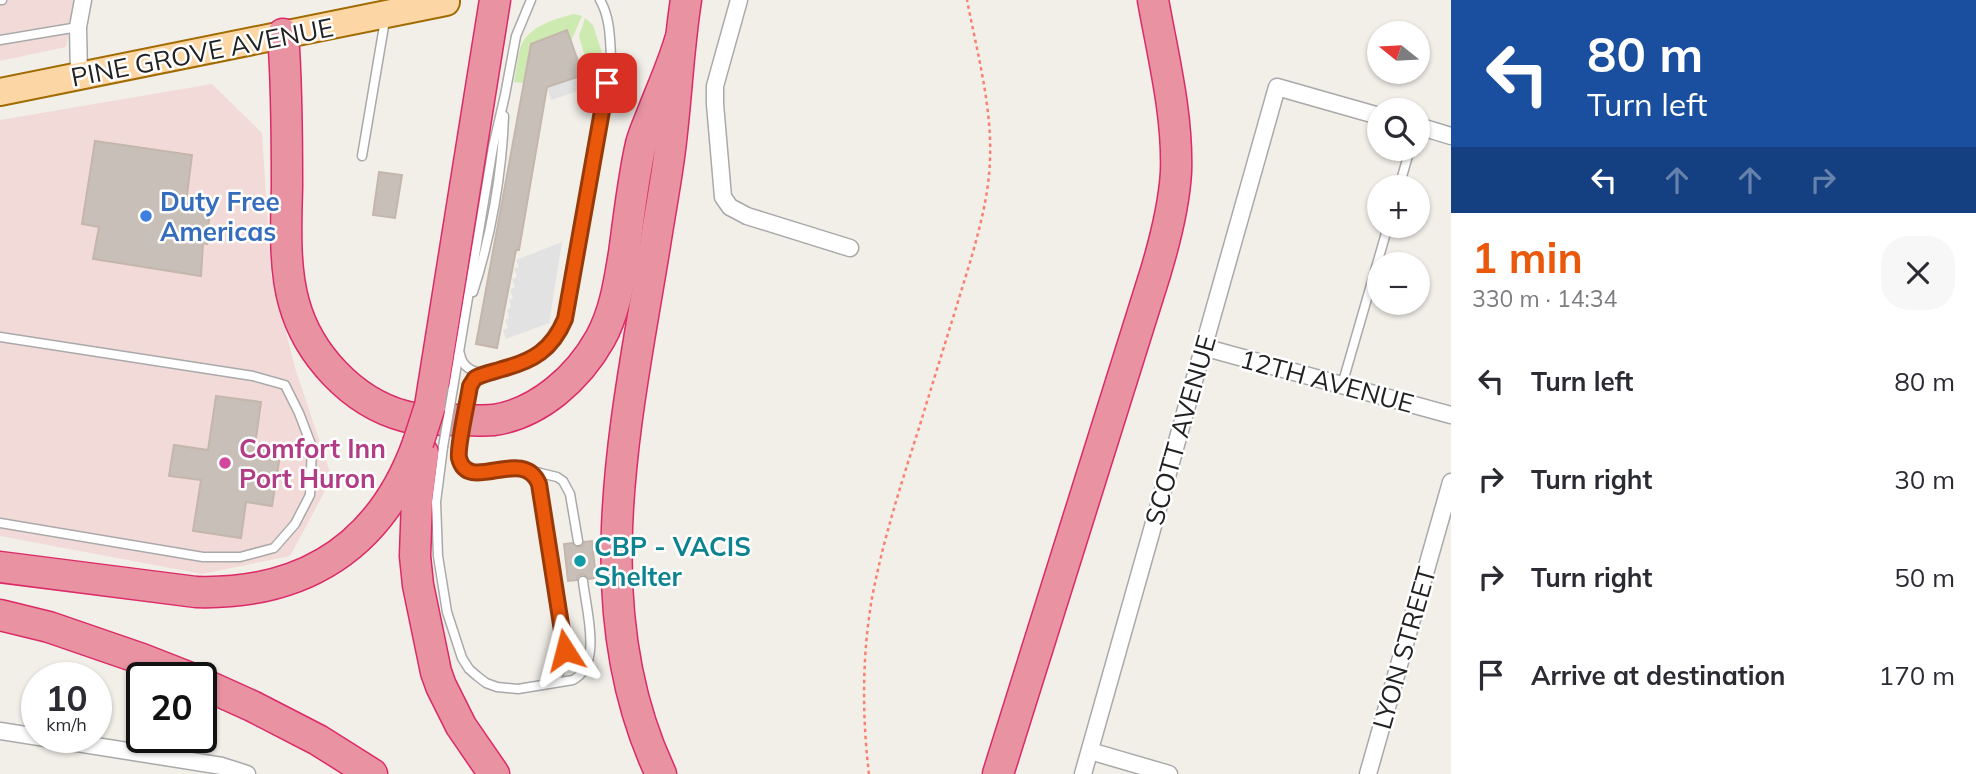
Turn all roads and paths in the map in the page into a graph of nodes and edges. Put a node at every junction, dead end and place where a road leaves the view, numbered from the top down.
1 (83, 0) edge
2 (495, 0) edge
3 (507, 0) edge
4 (531, 0) edge
5 (600, 0) edge
6 (738, 0) edge
7 (967, 0) edge
8 (1153, 0) edge
9 (446, 2) dead end
10 (387, 8) edge
11 (685, 10) edge
12 (78, 27) junction
13 (283, 34) junction
14 (489, 34) junction
15 (0, 40) edge
16 (79, 76) junction
17 (0, 78) edge
18 (41, 84) junction
19 (0, 92) edge
20 (1367, 113) edge
21 (1430, 130) edge
22 (1451, 136) edge
23 (362, 156) dead end
24 (1385, 238) edge
25 (850, 247) dead end
26 (0, 337) edge
27 (1203, 347) junction
28 (460, 349) junction
29 (489, 373) junction
30 (1342, 385) junction
31 (439, 394) junction
32 (1451, 415) edge
33 (428, 445) junction
34 (527, 470) junction
35 (1451, 482) edge
36 (0, 523) edge
37 (578, 541) dead end
38 (13, 569) edge
39 (583, 581) dead end
40 (0, 615) edge
41 (150, 662) edge
42 (549, 683) junction
43 (217, 690) edge
44 (0, 732) edge
45 (1090, 751) junction
46 (247, 774) edge
47 (372, 774) edge
48 (494, 774) edge
49 (661, 774) edge
50 (869, 774) edge
51 (999, 774) edge
52 (1083, 774) edge
53 (1169, 774) edge
54 (1368, 774) edge

1 - 12 street
2 - 14 highway
3 - 14 highway
4 - 28 lane
5 - 29 lane
6 - 25 street
7 - 50 path
8 - 51 highway
9 - 10 main road, PINE GROVE AVENUE
10 - 13 main road, PINE GROVE AVENUE
10 - 23 lane
11 - 13 highway
11 - 49 highway
12 - 15 lane
12 - 16 street
13 - 16 main road, PINE GROVE AVENUE
14 - 31 highway
16 - 18 main road, PINE GROVE AVENUE
17 - 18 street
18 - 19 main road, PINE GROVE AVENUE
20 - 27 street, SCOTT AVENUE
21 - 22 street
24 - 30 lane
26 - 36 lane
27 - 30 street, 12TH AVENUE
27 - 45 street, SCOTT AVENUE
28 - 29 lane
28 - 31 lane
29 - 34 lane, bridge
30 - 32 street, 12TH AVENUE
31 - 33 highway, bridge
33 - 38 highway
33 - 42 lane
33 - 48 highway
34 - 37 lane
34 - 42 lane
35 - 54 street, LYON STREET
39 - 42 lane
40 - 41 highway
43 - 47 highway
44 - 46 street
45 - 52 street, SCOTT AVENUE
45 - 53 street

